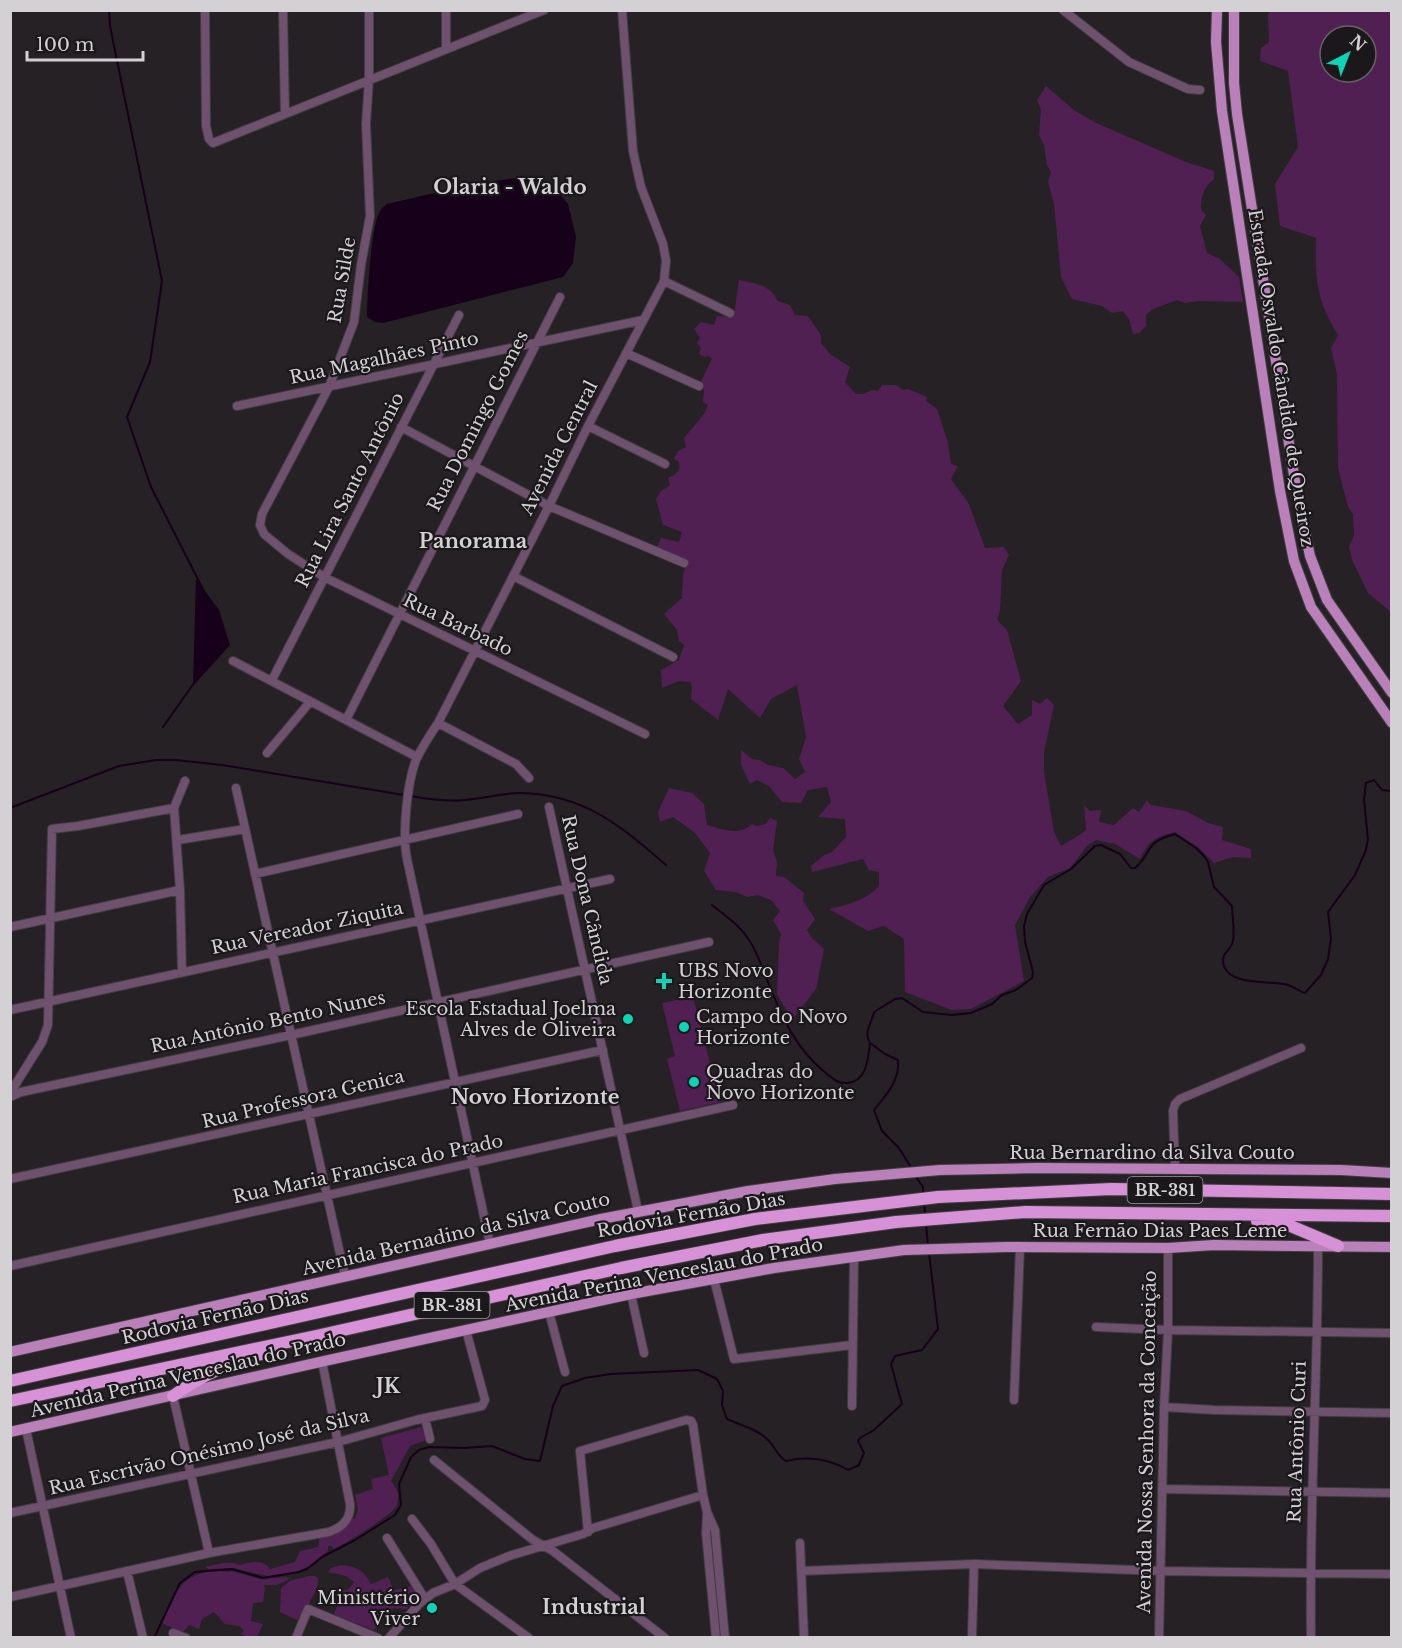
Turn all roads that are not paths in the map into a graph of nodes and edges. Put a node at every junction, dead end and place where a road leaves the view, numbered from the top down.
1 (205, 10) edge
2 (283, 10) edge
3 (369, 10) edge
4 (446, 10) edge
5 (544, 10) edge
6 (622, 10) edge
7 (1063, 10) edge
8 (1217, 10) edge
9 (1234, 10) edge
10 (535, 13) edge
11 (446, 49) junction
12 (369, 79) junction
13 (1200, 90) dead end
14 (285, 114) junction
15 (664, 281) junction
16 (560, 297) dead end
17 (730, 313) dead end
18 (459, 315) dead end
19 (643, 321) junction
20 (536, 343) junction
21 (626, 353) junction
22 (434, 363) junction
23 (699, 386) dead end
24 (329, 387) junction
25 (237, 406) dead end
26 (588, 426) junction
27 (401, 427) junction
28 (665, 464) dead end
29 (475, 465) junction
30 (549, 506) junction
31 (264, 534) joint
32 (684, 562) dead end
33 (513, 576) junction
34 (324, 577) junction
35 (399, 615) junction
36 (474, 651) junction
37 (673, 657) dead end
38 (233, 661) dead end
39 (272, 680) junction
40 (1392, 693) edge
41 (310, 702) junction
42 (346, 720) junction
43 (438, 723) junction
44 (1392, 723) edge
45 (645, 734) dead end
46 (267, 753) dead end
47 (417, 757) junction
48 (529, 778) dead end
49 (185, 781) dead end
50 (236, 788) dead end
51 (549, 807) dead end
52 (174, 808) junction
53 (518, 814) dead end
54 (246, 829) junction
55 (178, 840) junction
56 (404, 840) junction
57 (255, 874) junction
58 (610, 879) dead end
59 (567, 888) junction
60 (180, 890) junction
61 (50, 918) junction
62 (420, 920) junction
63 (10, 927) edge
64 (709, 942) dead end
65 (273, 954) junction
66 (585, 970) junction
67 (182, 972) junction
68 (49, 1001) junction
69 (437, 1002) junction
70 (10, 1010) edge
71 (291, 1035) junction
72 (1301, 1048) dead end
73 (603, 1050) junction
74 (455, 1082) junction
75 (10, 1095) edge
76 (733, 1106) dead end
77 (309, 1115) junction
78 (621, 1131) junction
79 (472, 1163) junction
80 (1174, 1169) junction
81 (913, 1172) joint
82 (1392, 1173) edge
83 (10, 1179) edge
84 (1392, 1194) edge
85 (327, 1195) junction
86 (638, 1211) junction
87 (1178, 1213) junction
88 (1392, 1216) edge
89 (490, 1244) junction
90 (1338, 1246) junction
91 (1020, 1247) junction
92 (1318, 1247) junction
93 (1392, 1247) edge
94 (1168, 1248) junction
95 (904, 1250) joint
96 (854, 1258) junction
97 (10, 1266) edge
98 (345, 1276) junction
99 (714, 1279) junction
100 (631, 1294) junction
101 (549, 1312) junction
102 (1096, 1327) dead end
103 (466, 1330) junction
104 (1168, 1330) junction
105 (1318, 1331) junction
106 (1392, 1333) edge
107 (316, 1336) junction
108 (852, 1345) junction
109 (10, 1352) edge
110 (644, 1353) dead end
111 (322, 1361) junction
112 (565, 1372) dead end
113 (10, 1381) edge
114 (173, 1396) junction
115 (1014, 1400) dead end
116 (10, 1401) edge
117 (852, 1406) dead end
118 (1164, 1407) junction
119 (1314, 1412) junction
120 (1392, 1413) edge
121 (425, 1418) junction
122 (26, 1429) junction
123 (10, 1432) edge
124 (430, 1439) dead end
125 (338, 1442) junction
126 (434, 1460) dead end
127 (190, 1474) junction
128 (1162, 1489) junction
129 (1312, 1491) junction
130 (1392, 1493) edge
131 (703, 1495) junction
132 (42, 1507) junction
133 (707, 1512) junction
134 (10, 1513) edge
135 (412, 1519) dead end
136 (588, 1532) junction
137 (387, 1538) dead end
138 (800, 1543) dead end
139 (543, 1546) junction
140 (209, 1553) junction
141 (974, 1564) junction
142 (127, 1571) junction
143 (801, 1571) junction
144 (1161, 1571) junction
145 (1310, 1573) junction
146 (1392, 1574) edge
147 (455, 1584) junction
148 (60, 1585) junction
149 (10, 1597) edge
150 (425, 1599) junction
151 (173, 1633) dead end
152 (71, 1638) edge
153 (143, 1638) edge
154 (186, 1638) edge
155 (296, 1638) edge
156 (378, 1638) edge
157 (388, 1638) edge
158 (529, 1638) edge
159 (664, 1638) edge
160 (716, 1638) edge
161 (725, 1638) edge
162 (804, 1638) edge
163 (972, 1638) edge
164 (1159, 1638) edge
165 (1311, 1638) edge

1 - 14 street
2 - 14 street
3 - 12 street, Rua Silde
4 - 11 street
5 - 10 street
6 - 15 street
7 - 13 street
8 - 44 main road, Estrada Osvaldo Cândido de Queiroz
9 - 40 main road, Estrada Osvaldo Cândido de Queiroz
10 - 11 street
11 - 12 street
12 - 14 street
12 - 24 street, Rua Silde
15 - 17 street
15 - 19 street, Avenida Central
16 - 20 street, Rua Domingo Gomes
18 - 22 street, Rua Lira Santo Antônio
19 - 20 street, Rua Magalhães Pinto
19 - 21 street, Avenida Central
20 - 22 street, Rua Magalhães Pinto
20 - 29 street, Rua Domingo Gomes
21 - 23 street
21 - 26 street, Avenida Central
22 - 24 street, Rua Magalhães Pinto
22 - 27 street, Rua Lira Santo Antônio
24 - 25 street, Rua Magalhães Pinto
24 - 31 street, Rua Silde
26 - 28 street
26 - 30 street, Avenida Central
27 - 29 street
27 - 34 street, Rua Lira Santo Antônio
29 - 30 street
29 - 35 street, Rua Domingo Gomes
30 - 32 street
30 - 33 street, Avenida Central
31 - 34 street, Rua Barbado
33 - 36 street, Avenida Central
33 - 37 street
34 - 35 street, Rua Barbado
34 - 39 street, Rua Lira Santo Antônio
35 - 36 street, Rua Barbado
35 - 42 street, Rua Domingo Gomes
36 - 43 street, Avenida Central
36 - 45 street, Rua Barbado
38 - 39 street
39 - 41 street
41 - 42 street
41 - 46 street
42 - 47 street
43 - 47 street, Avenida Central
43 - 48 street
47 - 56 street, Avenida Central
49 - 52 street
50 - 54 street
51 - 59 street, Rua Dona Cândida
52 - 55 street
52 - 61 street
53 - 56 street
54 - 55 street
54 - 57 street
55 - 60 street
56 - 57 street
56 - 62 street, Avenida Central
57 - 65 street
58 - 59 street, Rua Vereador Ziquita
59 - 62 street, Rua Vereador Ziquita
59 - 66 street, Rua Dona Cândida
60 - 61 street
60 - 67 street
61 - 63 street
61 - 68 street
62 - 65 street, Rua Vereador Ziquita
62 - 69 street, Avenida Central
64 - 66 street, Rua Antônio Bento Nunes
65 - 67 street, Rua Vereador Ziquita
65 - 71 street
66 - 69 street, Rua Antônio Bento Nunes
66 - 73 street, Rua Dona Cândida
67 - 68 street, Rua Vereador Ziquita
68 - 70 street, Rua Vereador Ziquita
68 - 75 street
69 - 71 street, Rua Antônio Bento Nunes
69 - 74 street, Avenida Central
71 - 75 street, Rua Antônio Bento Nunes
71 - 77 street
72 - 80 street
73 - 74 street, Rua Professora Genica
73 - 78 street, Rua Dona Cândida
74 - 77 street, Rua Professora Genica
74 - 79 street, Avenida Central
76 - 78 street, Rua Maria Francisca do Prado
77 - 83 street, Rua Professora Genica
77 - 85 street
78 - 79 street, Rua Maria Francisca do Prado
78 - 86 street, Rua Dona Cândida
79 - 85 street, Rua Maria Francisca do Prado
79 - 89 street, Avenida Central
80 - 81 main road, Rua Bernardino da Silva Couto
80 - 82 main road, Rua Bernardino da Silva Couto
81 - 86 main road, Avenida Bernadino da Silva Couto
84 - 113 highway, Rodovia Fernão Dias / BR-381
85 - 97 street, Rua Maria Francisca do Prado
85 - 98 street
86 - 89 main road, Avenida Bernadino da Silva Couto
87 - 88 highway, Rodovia Fernão Dias / BR-381
87 - 90 highway
87 - 107 highway, Rodovia Fernão Dias / BR-381
89 - 98 main road, Avenida Bernadino da Silva Couto
90 - 92 main road, Rua Fernão Dias Paes Leme
90 - 93 main road, Rua Fernão Dias Paes Leme
91 - 94 main road, Rua Fernão Dias Paes Leme
91 - 95 main road, Rua Fernão Dias Paes Leme
91 - 115 street
92 - 94 main road, Rua Fernão Dias Paes Leme
92 - 105 street, Rua Antônio Curi
94 - 104 street, Avenida Nossa Senhora da Conceição
95 - 96 main road, Avenida Perina Venceslau do Prado
96 - 99 main road, Avenida Perina Venceslau do Prado
96 - 108 street
98 - 109 main road, Avenida Bernadino da Silva Couto
99 - 100 main road, Avenida Perina Venceslau do Prado
99 - 108 street
100 - 101 main road, Avenida Perina Venceslau do Prado
100 - 110 street
101 - 103 main road, Avenida Perina Venceslau do Prado
101 - 112 street
102 - 104 street
103 - 111 main road, Avenida Perina Venceslau do Prado
103 - 121 street, Rua Escrivão Onésimo José da Silva
104 - 105 street
104 - 118 street, Avenida Nossa Senhora da Conceição
105 - 106 street
105 - 119 street, Rua Antônio Curi
107 - 114 highway
107 - 116 highway, Rodovia Fernão Dias / BR-381
108 - 117 street
111 - 114 main road, Avenida Perina Venceslau do Prado
111 - 125 street
114 - 122 main road, Avenida Perina Venceslau do Prado
114 - 127 street
118 - 119 street
118 - 128 street, Avenida Nossa Senhora da Conceição
119 - 120 street
119 - 129 street, Rua Antônio Curi
121 - 124 street
121 - 125 street, Rua Escrivão Onésimo José da Silva
122 - 123 main road, Avenida Perina Venceslau do Prado
122 - 132 street
125 - 127 street, Rua Escrivão Onésimo José da Silva
125 - 140 street
126 - 139 street
127 - 132 street, Rua Escrivão Onésimo José da Silva
127 - 140 street
128 - 129 street
128 - 144 street, Avenida Nossa Senhora da Conceição
129 - 130 street
129 - 145 street, Rua Antônio Curi
131 - 133 street
131 - 136 street
131 - 136 street
132 - 134 street, Rua Escrivão Onésimo José da Silva
132 - 148 street
133 - 160 street
133 - 161 street
135 - 147 street
136 - 139 street
137 - 150 street
138 - 143 street
139 - 147 street
139 - 159 street
140 - 142 street
141 - 143 street
141 - 144 street
141 - 163 street
142 - 148 street
142 - 153 street
143 - 162 street
144 - 145 street
144 - 164 street, Avenida Nossa Senhora da Conceição
145 - 146 street
145 - 165 street, Rua Antônio Curi
147 - 150 street
147 - 158 street
148 - 149 street
148 - 152 street
150 - 157 street
151 - 154 street
155 - 156 street

